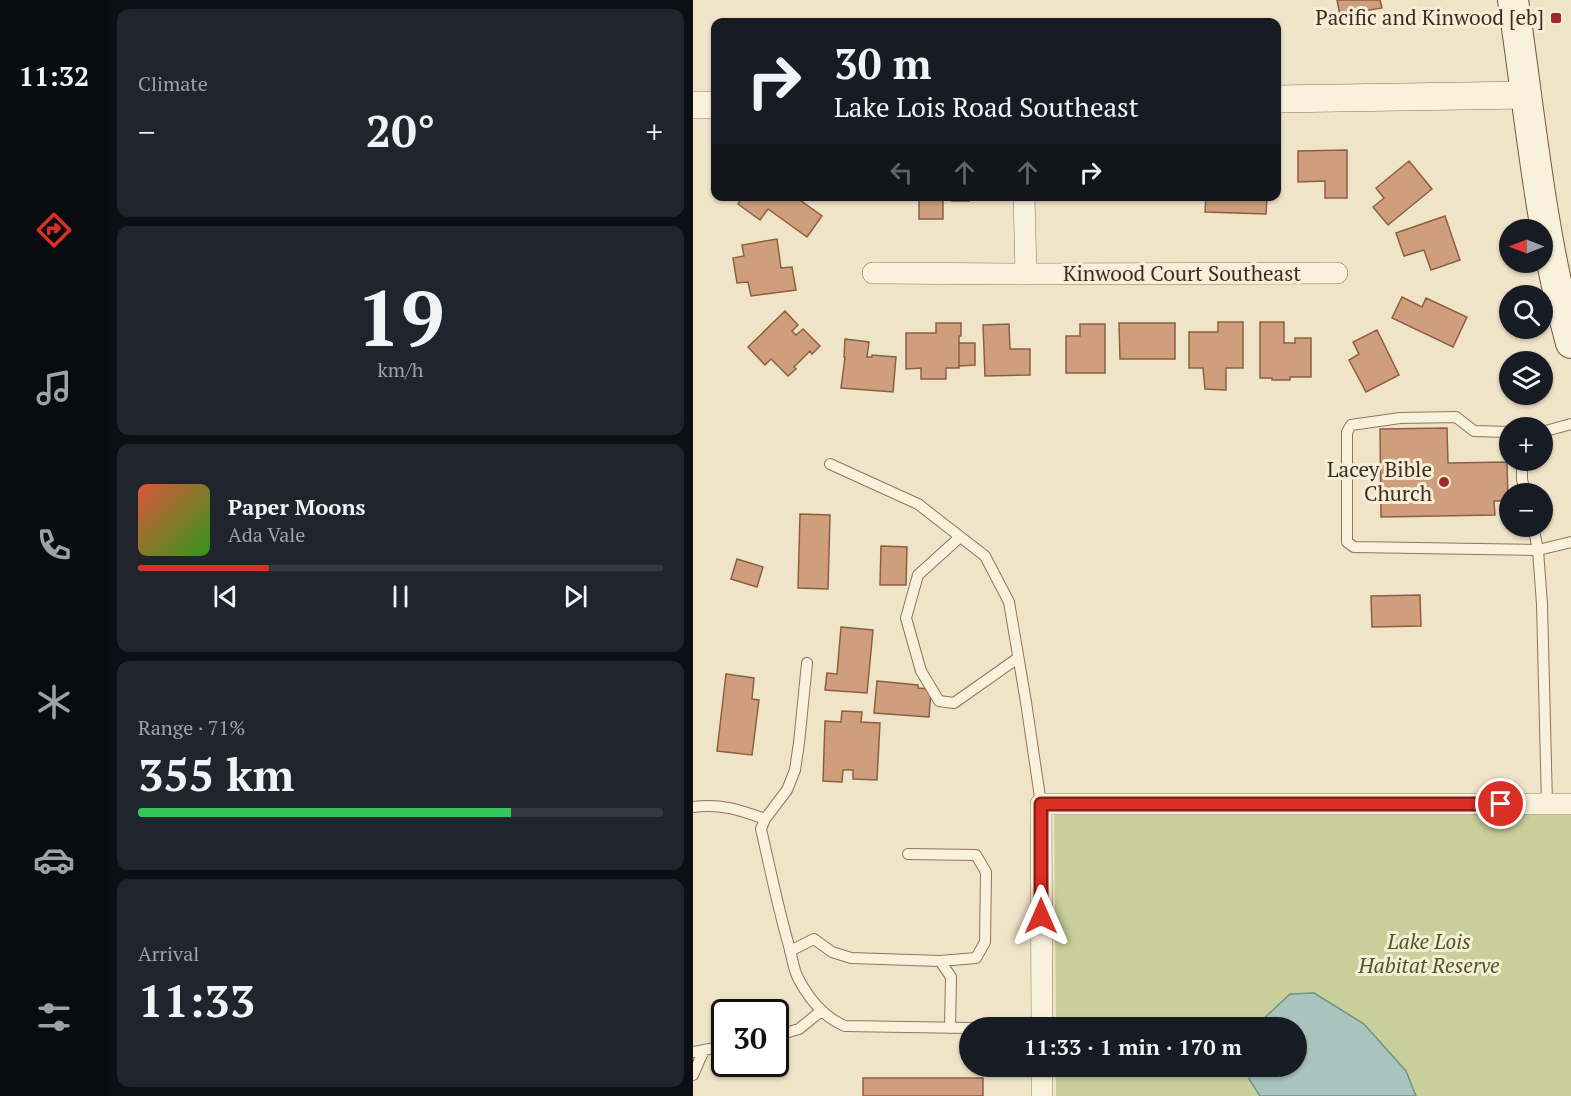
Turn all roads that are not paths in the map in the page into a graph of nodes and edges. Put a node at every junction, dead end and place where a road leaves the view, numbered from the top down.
1 (1513, 0) edge
2 (1526, 95) junction
3 (1281, 99) edge
4 (693, 105) edge
5 (711, 105) edge
6 (1025, 201) edge
7 (873, 273) dead end
8 (1337, 273) dead end
9 (1026, 274) junction
10 (1571, 343) edge
11 (1571, 424) edge
12 (1553, 429) edge
13 (1499, 432) edge
14 (830, 464) dead end
15 (960, 537) junction
16 (1535, 537) edge
17 (1571, 542) edge
18 (1538, 550) junction
19 (1018, 658) junction
20 (807, 663) dead end
21 (1041, 804) junction
22 (1547, 804) junction
23 (1571, 804) edge
24 (693, 807) edge
25 (765, 819) junction
26 (908, 854) dead end
27 (790, 951) junction
28 (940, 961) junction
29 (821, 1011) junction
30 (1042, 1017) edge
31 (950, 1028) junction
32 (959, 1028) edge
33 (789, 1032) edge
34 (699, 1051) edge
35 (693, 1075) edge
36 (1042, 1077) edge
37 (1042, 1096) edge

1 - 2 main road
2 - 3 street
2 - 10 main road
4 - 5 street
6 - 9 street
7 - 9 street, Kinwood Court Southeast
8 - 9 street, Kinwood Court Southeast
11 - 12 lane
13 - 18 lane
14 - 15 lane
15 - 19 lane
15 - 19 lane
16 - 18 lane
17 - 18 lane
18 - 22 lane
19 - 21 lane
20 - 25 lane
21 - 22 street
21 - 30 street
22 - 23 street
24 - 25 lane
25 - 27 lane
26 - 28 lane
27 - 28 lane
27 - 29 lane
28 - 31 lane
29 - 31 lane
29 - 33 lane
31 - 32 lane
34 - 35 lane
36 - 37 street

